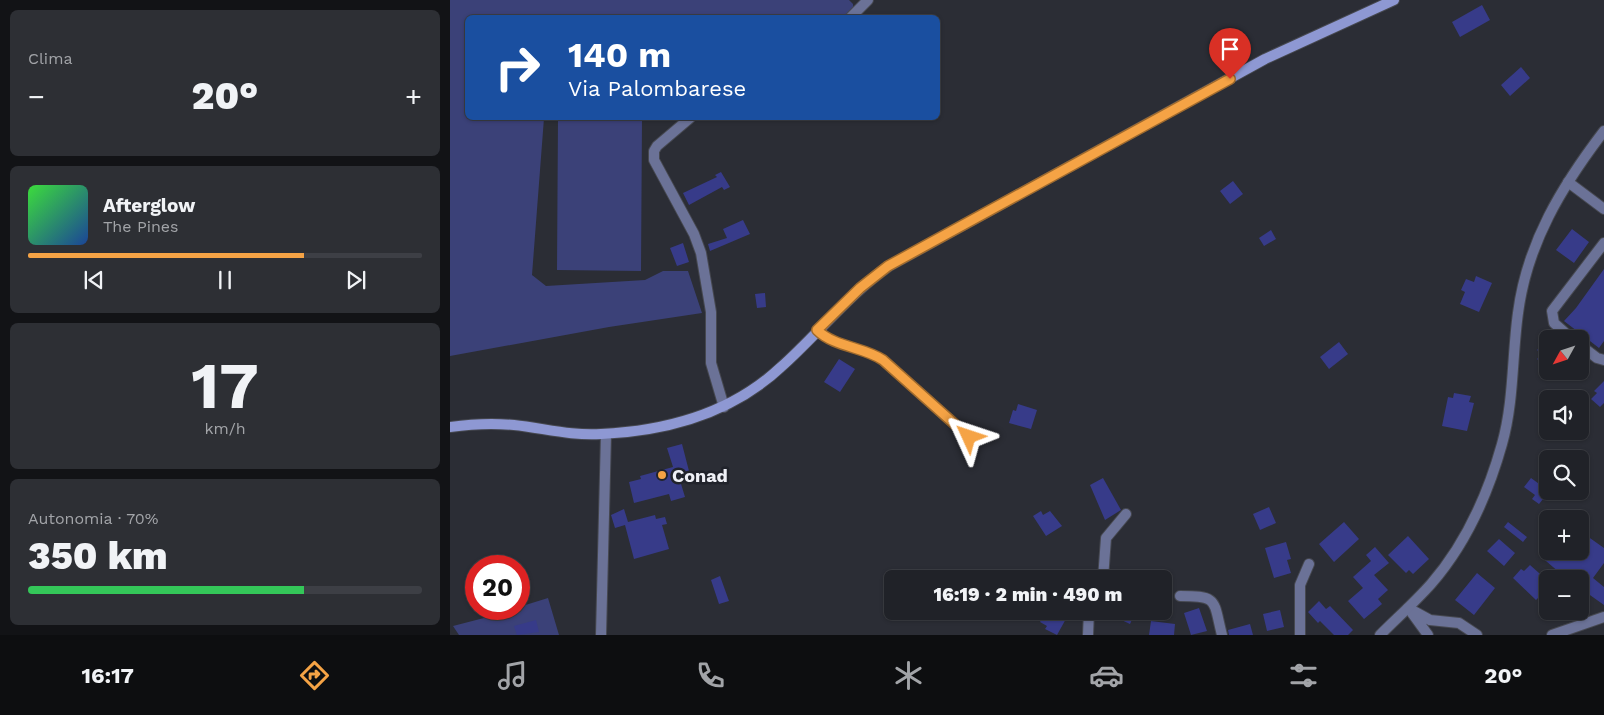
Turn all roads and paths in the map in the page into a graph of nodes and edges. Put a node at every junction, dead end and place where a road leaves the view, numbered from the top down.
1 (868, 0) edge
2 (1394, 0) edge
3 (853, 15) edge
4 (688, 120) edge
5 (1604, 131) edge
6 (1568, 182) junction
7 (1604, 209) edge
8 (1604, 243) edge
9 (817, 330) junction
10 (1562, 330) edge
11 (1589, 353) edge
12 (1604, 360) edge
13 (724, 407) junction
14 (450, 427) edge
15 (606, 434) junction
16 (969, 437) dead end
17 (1126, 514) dead end
18 (1310, 564) dead end
19 (1104, 570) edge
20 (1180, 596) dead end
21 (1408, 608) junction
22 (1604, 617) edge
23 (1089, 620) edge
24 (601, 635) edge
25 (1088, 635) edge
26 (1222, 635) edge
27 (1300, 635) edge
28 (1380, 635) edge
29 (1428, 635) edge
30 (1477, 635) edge
31 (1552, 635) edge

1 - 3 street
2 - 9 main road
4 - 13 street
5 - 6 street
6 - 7 street
6 - 21 street
8 - 10 street
9 - 13 main road
9 - 16 lane
11 - 12 street
13 - 15 main road
14 - 15 main road
15 - 24 street
17 - 19 street
18 - 27 street
20 - 26 street
21 - 28 street
21 - 29 street
21 - 30 street
22 - 31 street
23 - 25 street

